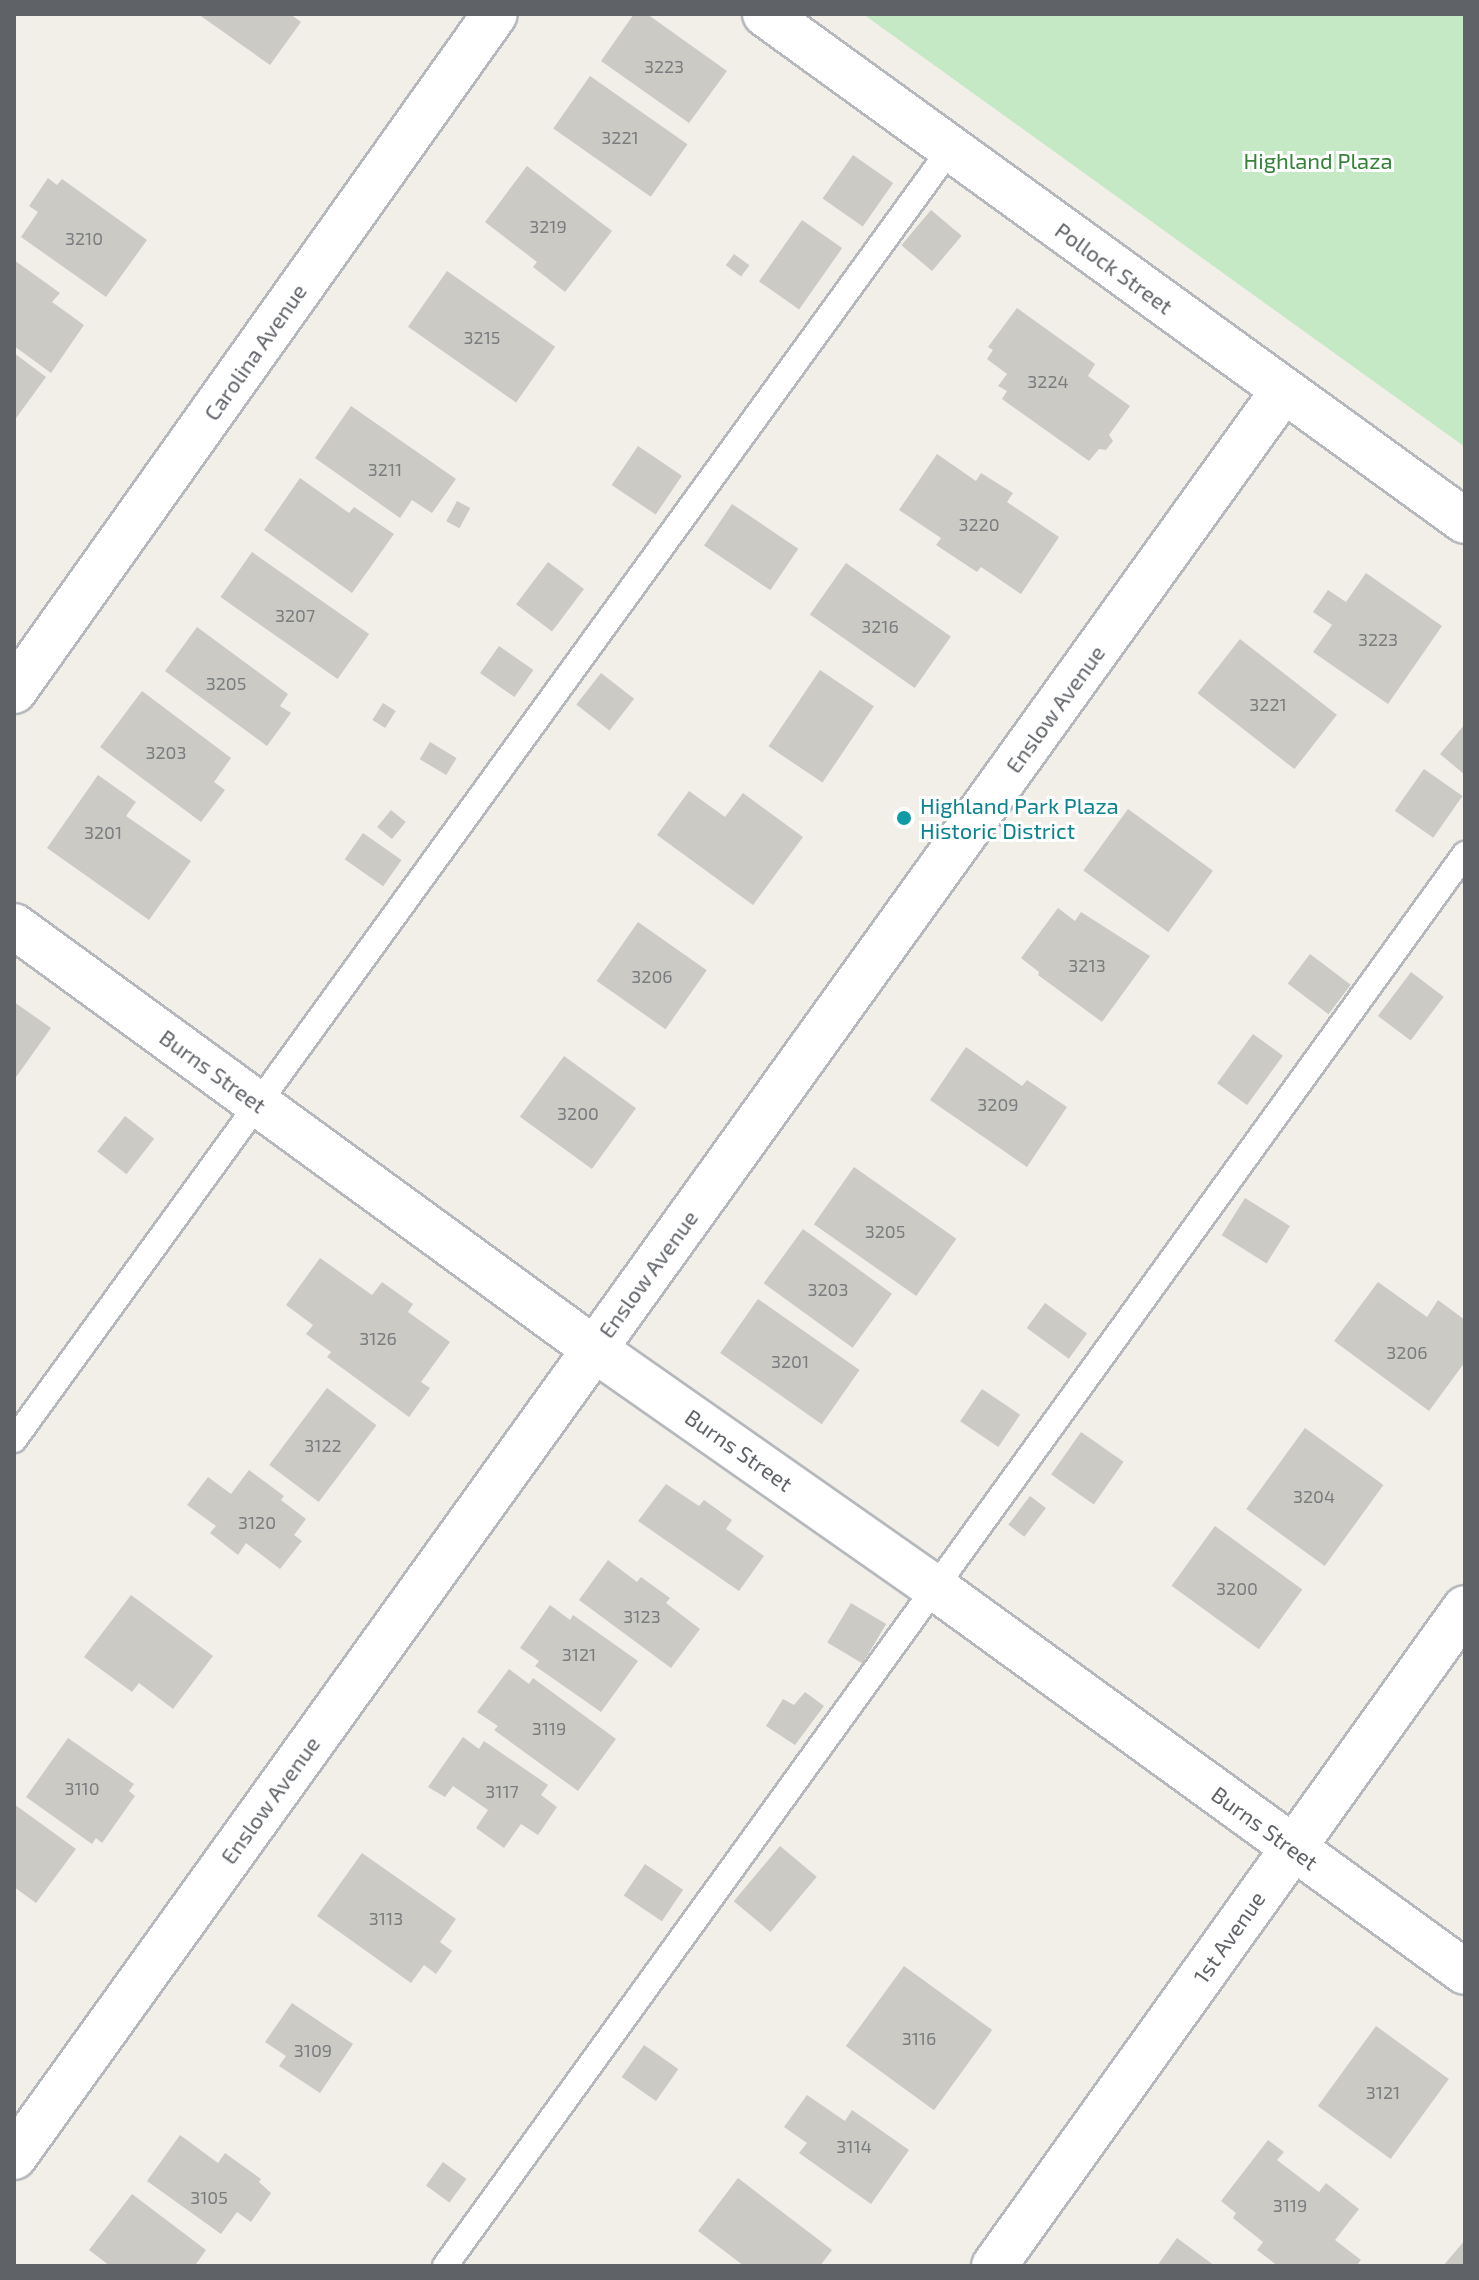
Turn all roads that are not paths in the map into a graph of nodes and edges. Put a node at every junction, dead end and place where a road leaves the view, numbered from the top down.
1 (495, 14) edge
2 (765, 14) edge
3 (951, 148) junction
4 (1283, 391) junction
5 (1465, 521) edge
6 (14, 691) edge
7 (1465, 854) edge
8 (14, 926) edge
9 (257, 1103) junction
10 (594, 1349) junction
11 (14, 1440) edge
12 (937, 1589) junction
13 (1465, 1608) edge
14 (1292, 1848) junction
15 (1465, 1972) edge
16 (14, 2157) edge
17 (445, 2266) edge
18 (994, 2266) edge

1 - 6 street, Carolina Avenue
2 - 3 street, Pollock Street
3 - 4 street, Pollock Street
3 - 9 lane
4 - 5 street, Pollock Street
4 - 10 street, Enslow Avenue
7 - 12 lane
8 - 9 street, Burns Street
9 - 10 street, Burns Street
9 - 11 lane
10 - 12 street, Burns Street
10 - 16 street, Enslow Avenue
12 - 14 street, Burns Street
12 - 17 lane
13 - 14 street, 1st Avenue
14 - 15 street, Burns Street
14 - 18 street, 1st Avenue

